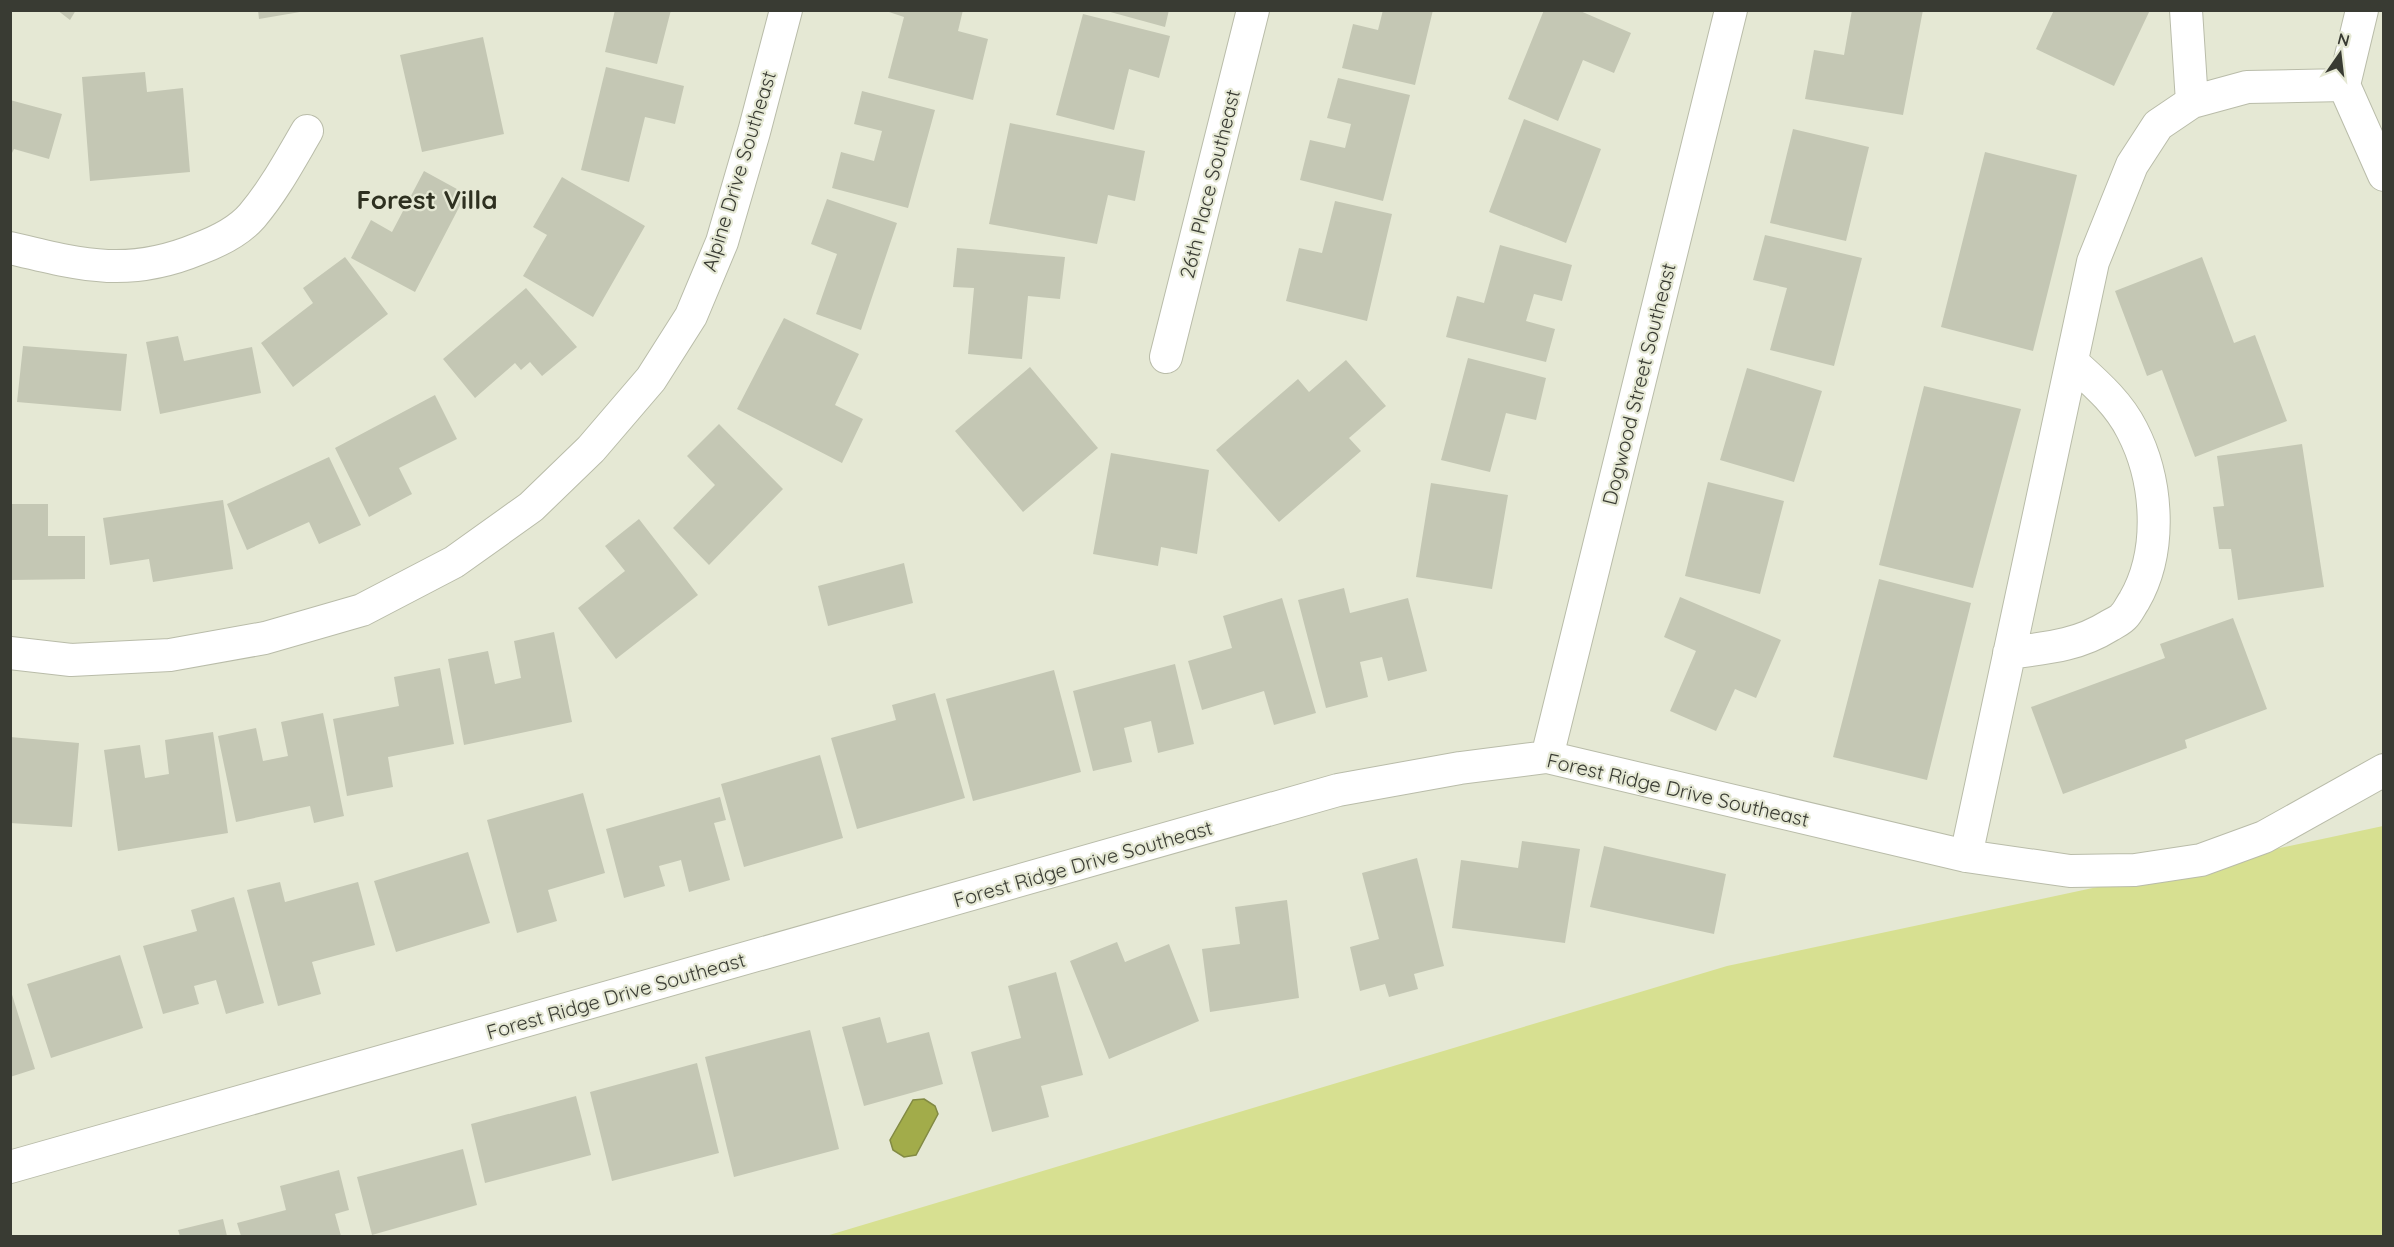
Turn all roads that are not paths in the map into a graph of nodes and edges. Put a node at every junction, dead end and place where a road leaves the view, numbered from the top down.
1 (786, 10) edge
2 (1253, 10) edge
3 (1731, 10) edge
4 (2186, 10) edge
5 (2362, 10) edge
6 (2343, 85) junction
7 (2192, 102) junction
8 (307, 131) dead end
9 (2384, 175) edge
10 (10, 248) edge
11 (1166, 357) dead end
12 (2072, 362) junction
13 (10, 653) edge
14 (2009, 653) junction
15 (1547, 757) junction
16 (2384, 770) edge
17 (1966, 856) junction
18 (10, 1167) edge

1 - 13 street, Alpine Drive Southeast
2 - 11 street, 26th Place Southeast
3 - 15 street, Dogwood Street Southeast
4 - 7 street
5 - 6 street
6 - 7 street
6 - 9 street
7 - 12 street
8 - 10 street
12 - 14 street
12 - 14 street
14 - 17 street
15 - 17 street, Forest Ridge Drive Southeast
15 - 18 street, Forest Ridge Drive Southeast
16 - 17 street, Forest Ridge Drive Southeast

